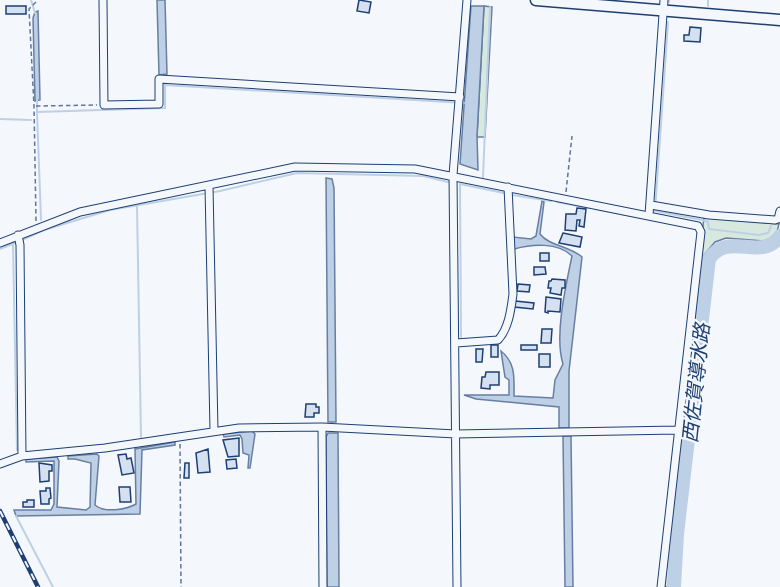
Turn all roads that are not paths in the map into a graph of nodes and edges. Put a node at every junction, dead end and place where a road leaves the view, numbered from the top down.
1 (103, 0) edge
2 (467, 0) edge
3 (536, 0) edge
4 (664, 5) edge
5 (780, 20) edge
6 (460, 97) junction
7 (453, 175) junction
8 (209, 186) junction
9 (508, 187) junction
10 (655, 205) junction
11 (780, 211) edge
12 (650, 215) junction
13 (18, 235) junction
14 (0, 243) edge
15 (456, 343) junction
16 (322, 427) junction
17 (677, 430) junction
18 (214, 431) junction
19 (456, 434) junction
20 (22, 456) junction
21 (0, 464) edge
22 (323, 587) edge
23 (457, 587) edge
24 (661, 587) edge

1 - 6 street
2 - 6 street
3 - 4 main road
4 - 5 main road
4 - 10 street
6 - 7 street
7 - 8 street
7 - 9 street
7 - 15 street
8 - 13 street
8 - 18 street
9 - 12 street
9 - 15 street
10 - 11 street
10 - 12 street
12 - 17 street
13 - 14 street
13 - 20 street
15 - 19 street
16 - 18 street
16 - 19 street
16 - 22 street
17 - 19 street
17 - 24 street
18 - 20 street
19 - 23 street
20 - 21 street

